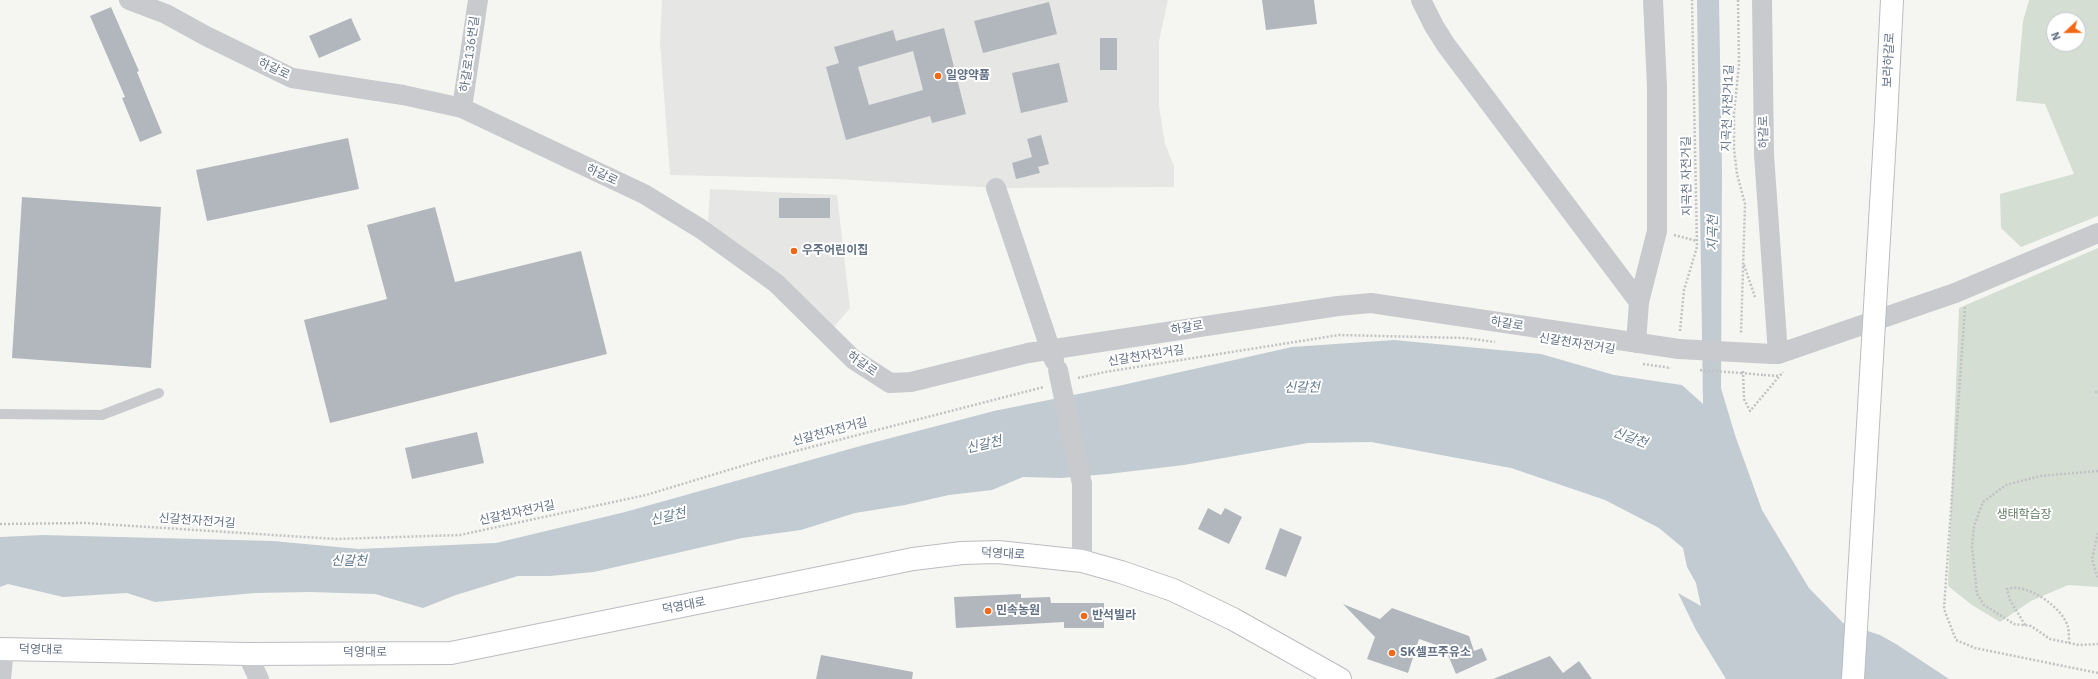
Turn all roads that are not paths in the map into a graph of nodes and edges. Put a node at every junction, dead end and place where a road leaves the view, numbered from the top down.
1 (129, 0) edge
2 (478, 0) edge
3 (1421, 0) edge
4 (1653, 0) edge
5 (1762, 0) edge
6 (1892, 0) edge
7 (462, 108) junction
8 (996, 188) dead end
9 (2098, 233) edge
10 (1639, 302) junction
11 (1048, 340) junction
12 (1636, 343) junction
13 (1775, 354) junction
14 (159, 392) dead end
15 (0, 414) edge
16 (1082, 561) junction
17 (2, 649) edge
18 (247, 654) junction
19 (1, 679) edge
20 (260, 679) edge
21 (1340, 679) edge
22 (1853, 679) edge

1 - 7 street, 하갈로
2 - 7 street, 하갈로136번길
3 - 10 street
4 - 10 street
5 - 13 street, 하갈로
6 - 22 main road, 보라하갈로, bridge
7 - 11 street, 하갈로
8 - 11 street
9 - 13 street
10 - 12 street
11 - 12 street, 하갈로
11 - 16 street, bridge
12 - 13 street, 하갈로, bridge
14 - 15 lane
16 - 18 main road, 덕영대로
16 - 21 main road, 덕영대로
17 - 18 main road, 덕영대로
17 - 19 street
18 - 20 street

